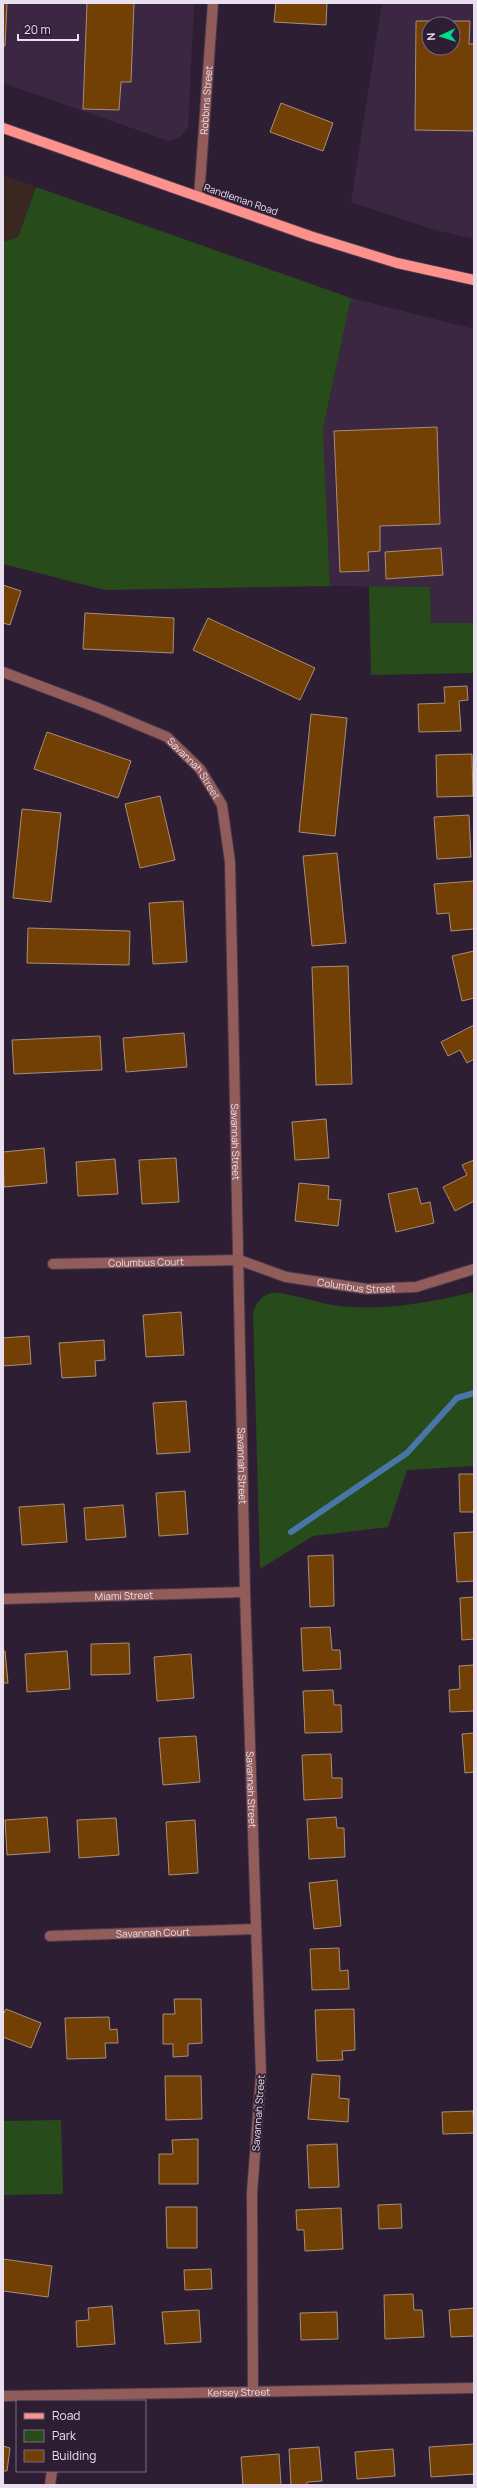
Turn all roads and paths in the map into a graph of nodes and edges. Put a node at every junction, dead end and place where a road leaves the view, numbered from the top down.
1 (212, 3) edge
2 (3, 128) edge
3 (199, 197) junction
4 (474, 280) edge
5 (3, 672) edge
6 (239, 1260) junction
7 (53, 1264) dead end
8 (474, 1269) edge
9 (245, 1592) junction
10 (3, 1599) edge
11 (256, 1929) junction
12 (50, 1936) dead end
13 (474, 2388) edge
14 (253, 2391) junction
15 (3, 2396) edge
16 (67, 2398) edge
17 (52, 2472) edge
18 (50, 2485) edge

1 - 3 street, Robbins Street
2 - 3 main road, Randleman Road
3 - 4 main road, Randleman Road
5 - 6 street, Savannah Street
6 - 7 street, Columbus Court
6 - 8 street, Columbus Street
6 - 9 street, Savannah Street
9 - 10 street, Miami Street
9 - 11 street, Savannah Street
11 - 12 street, Savannah Court
11 - 14 street, Savannah Street
13 - 14 street, Kersey Street
14 - 16 street, Kersey Street
15 - 16 street, Kersey Street
17 - 18 street

